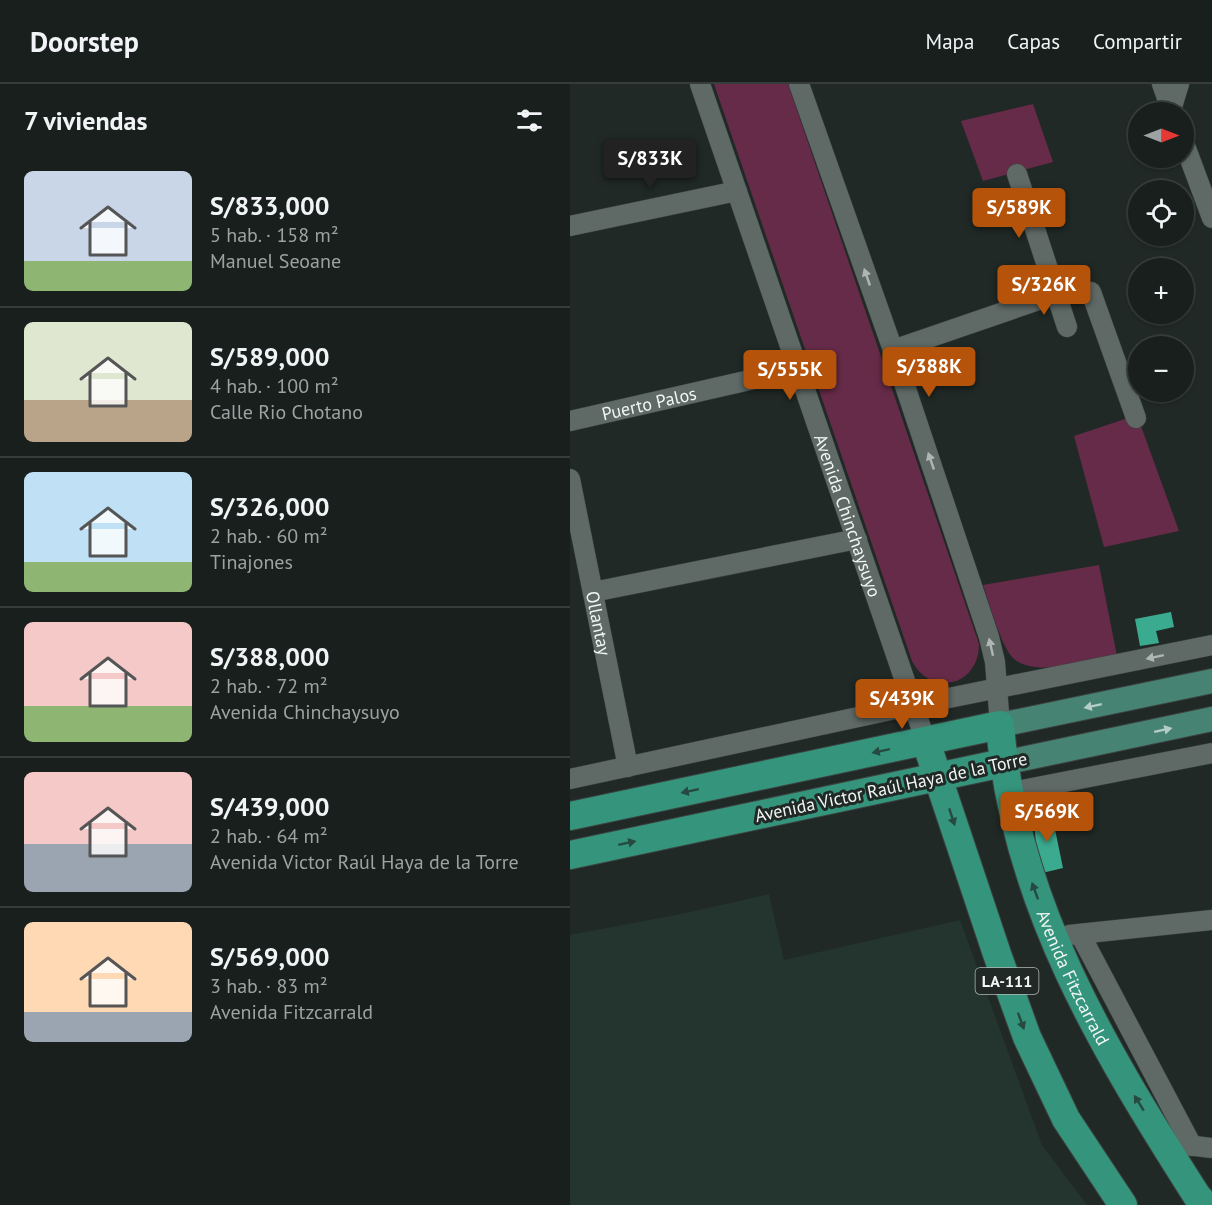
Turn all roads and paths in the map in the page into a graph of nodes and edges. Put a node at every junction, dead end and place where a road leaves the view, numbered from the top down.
1 (700, 84) edge
2 (799, 84) edge
3 (1162, 84) edge
4 (1179, 84) edge
5 (1169, 102) edge
6 (1174, 102) edge
7 (1193, 168) edge
8 (1017, 174) dead end
9 (737, 191) junction
10 (1212, 218) edge
11 (570, 226) edge
12 (1091, 292) dead end
13 (1056, 294) junction
14 (1067, 327) dead end
15 (893, 350) junction
16 (798, 369) junction
17 (1136, 418) dead end
18 (570, 421) edge
19 (570, 479) edge
20 (857, 539) junction
21 (593, 592) junction
22 (1212, 645) edge
23 (1212, 681) edge
24 (997, 688) junction
25 (914, 705) junction
26 (1212, 719) edge
27 (1000, 725) junction
28 (926, 742) junction
29 (1212, 753) edge
30 (1003, 763) junction
31 (628, 767) junction
32 (939, 777) junction
33 (570, 779) edge
34 (1008, 794) junction
35 (570, 816) edge
36 (570, 855) edge
37 (1212, 920) edge
38 (1080, 934) junction
39 (1052, 937) junction
40 (1163, 1142) junction
41 (1202, 1147) edge
42 (1123, 1205) edge
43 (1205, 1205) edge

1 - 9 street, Avenida Chinchaysuyo
15 -> 2 street
3 - 5 street
4 - 6 street
7 - 10 street
8 - 13 street
9 - 11 street
9 - 16 street, Avenida Chinchaysuyo
12 - 17 street
13 - 14 street
13 - 15 street
24 -> 15 street
16 - 18 street, Puerto Palos
16 - 20 street, Avenida Chinchaysuyo
19 - 21 street, Ollantay
20 - 21 street
20 - 25 street, Avenida Chinchaysuyo
21 - 31 street, Ollantay
22 -> 24 street
23 -> 27 main road, Avenida Victor Raúl Haya de la Torre
24 - 25 street
24 - 27 street
25 - 28 street, Avenida Chinchaysuyo
25 - 31 street
30 -> 26 main road, Avenida Victor Raúl Haya de la Torre
27 - 28 highway, Avenida Victor Raúl Haya de la Torre
27 - 30 highway, Avenida Fitzcarrald / LA-111
28 - 32 highway, LA-111
28 -> 35 highway, Avenida Victor Raúl Haya de la Torre
29 - 34 street
30 - 32 highway, Avenida Victor Raúl Haya de la Torre
30 - 34 highway, Avenida Fitzcarrald / LA-111
31 - 33 street
36 -> 32 highway, Avenida Victor Raúl Haya de la Torre
32 -> 42 highway, LA-111
39 -> 34 highway, Avenida Fitzcarrald / LA-111
37 - 38 street
38 - 39 street
38 - 41 street
40 -> 39 highway, Avenida Fitzcarrald / LA-111
40 - 41 street
40 - 43 highway, Avenida Fitzcarrald / LA-111

